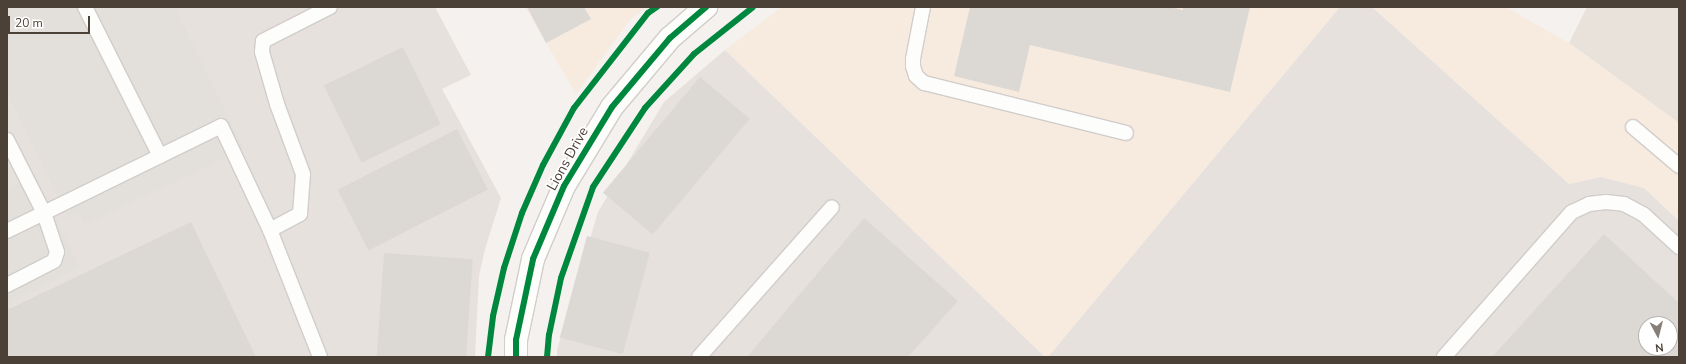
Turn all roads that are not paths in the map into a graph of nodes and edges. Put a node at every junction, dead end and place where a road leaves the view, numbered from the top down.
1 (85, 7) edge
2 (330, 7) edge
3 (706, 7) edge
4 (923, 7) edge
5 (1633, 127) dead end
6 (1126, 133) dead end
7 (7, 140) edge
8 (160, 156) junction
9 (1679, 166) edge
10 (832, 207) dead end
11 (44, 213) junction
12 (270, 230) junction
13 (7, 231) edge
14 (1679, 247) edge
15 (7, 285) edge
16 (320, 357) edge
17 (516, 357) edge
18 (699, 357) edge
19 (1444, 357) edge

1 - 8 lane
2 - 12 lane
3 - 17 street, Lions Drive
4 - 6 lane
5 - 9 lane
7 - 11 lane
8 - 11 lane
8 - 12 lane
10 - 18 lane
11 - 13 lane
11 - 15 lane
12 - 16 lane
14 - 19 lane

